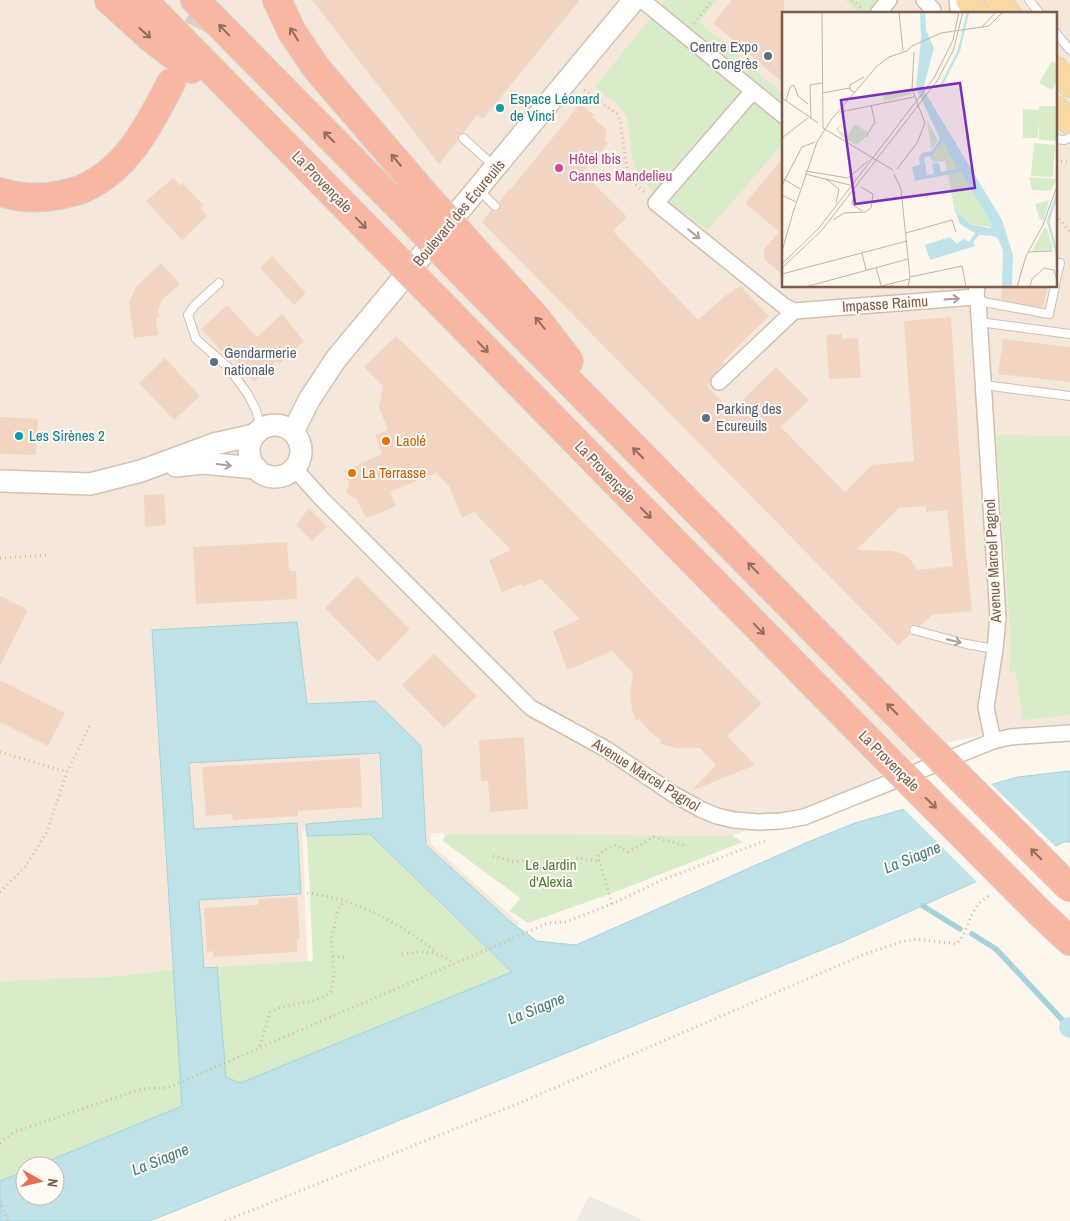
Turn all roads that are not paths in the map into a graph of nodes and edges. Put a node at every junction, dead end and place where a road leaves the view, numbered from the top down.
1 (109, 0) edge
2 (142, 0) edge
3 (195, 0) edge
4 (277, 0) edge
5 (634, 0) edge
6 (642, 0) edge
7 (889, 0) edge
8 (924, 0) edge
9 (968, 0) edge
10 (997, 0) edge
11 (1028, 0) edge
12 (878, 12) edge
13 (932, 12) edge
14 (976, 12) edge
15 (1007, 12) edge
16 (1038, 12) edge
17 (1058, 35) edge
18 (1070, 50) edge
19 (1058, 71) edge
20 (1070, 85) edge
21 (753, 91) junction
22 (1058, 110) edge
23 (254, 113) junction
24 (782, 114) edge
25 (1070, 122) edge
26 (463, 138) dead end
27 (496, 167) junction
28 (0, 177) edge
29 (478, 189) junction
30 (0, 192) edge
31 (495, 206) dead end
32 (219, 284) dead end
33 (1055, 288) edge
34 (977, 295) edge
35 (794, 311) junction
36 (979, 322) junction
37 (1070, 334) edge
38 (719, 382) dead end
39 (984, 385) junction
40 (1070, 396) edge
41 (258, 432) junction
42 (293, 432) junction
43 (620, 434) junction
44 (256, 468) junction
45 (294, 468) junction
46 (141, 471) junction
47 (0, 481) edge
48 (914, 630) dead end
49 (995, 649) junction
50 (1070, 733) edge
51 (993, 741) junction
52 (1070, 888) edge
53 (1070, 941) edge

1 -> 23 highway
2 - 23 highway, La Provençale
43 -> 3 highway, bridge
43 -> 4 highway, bridge
5 - 27 street, Boulevard des Écureuils
6 - 21 street
7 - 12 street
8 - 13 street
9 - 14 main road
10 - 15 main road
11 - 16 lane
17 - 18 lane
19 - 20 main road
21 - 24 street
21 -> 35 street
22 - 25 main road
23 -> 53 highway, La Provençale, bridge
26 - 27 lane
27 - 29 street, Boulevard des Écureuils
28 - 30 highway
29 - 31 lane
29 - 42 street, Boulevard des Écureuils
32 - 41 lane
33 - 34 lane
35 -> 34 street, Impasse Raimu
34 - 36 street, Avenue Marcel Pagnol
35 - 38 street
36 - 37 lane
36 - 39 street, Avenue Marcel Pagnol
39 - 40 lane
39 - 49 street, Avenue Marcel Pagnol
41 - 42 street
41 - 44 street
41 - 46 street
42 - 45 street
52 -> 43 highway, bridge
44 - 45 street
46 -> 44 street
45 - 51 street, Avenue Marcel Pagnol
46 - 47 street
48 -> 49 lane
49 - 51 street, Avenue Marcel Pagnol
50 - 51 street

